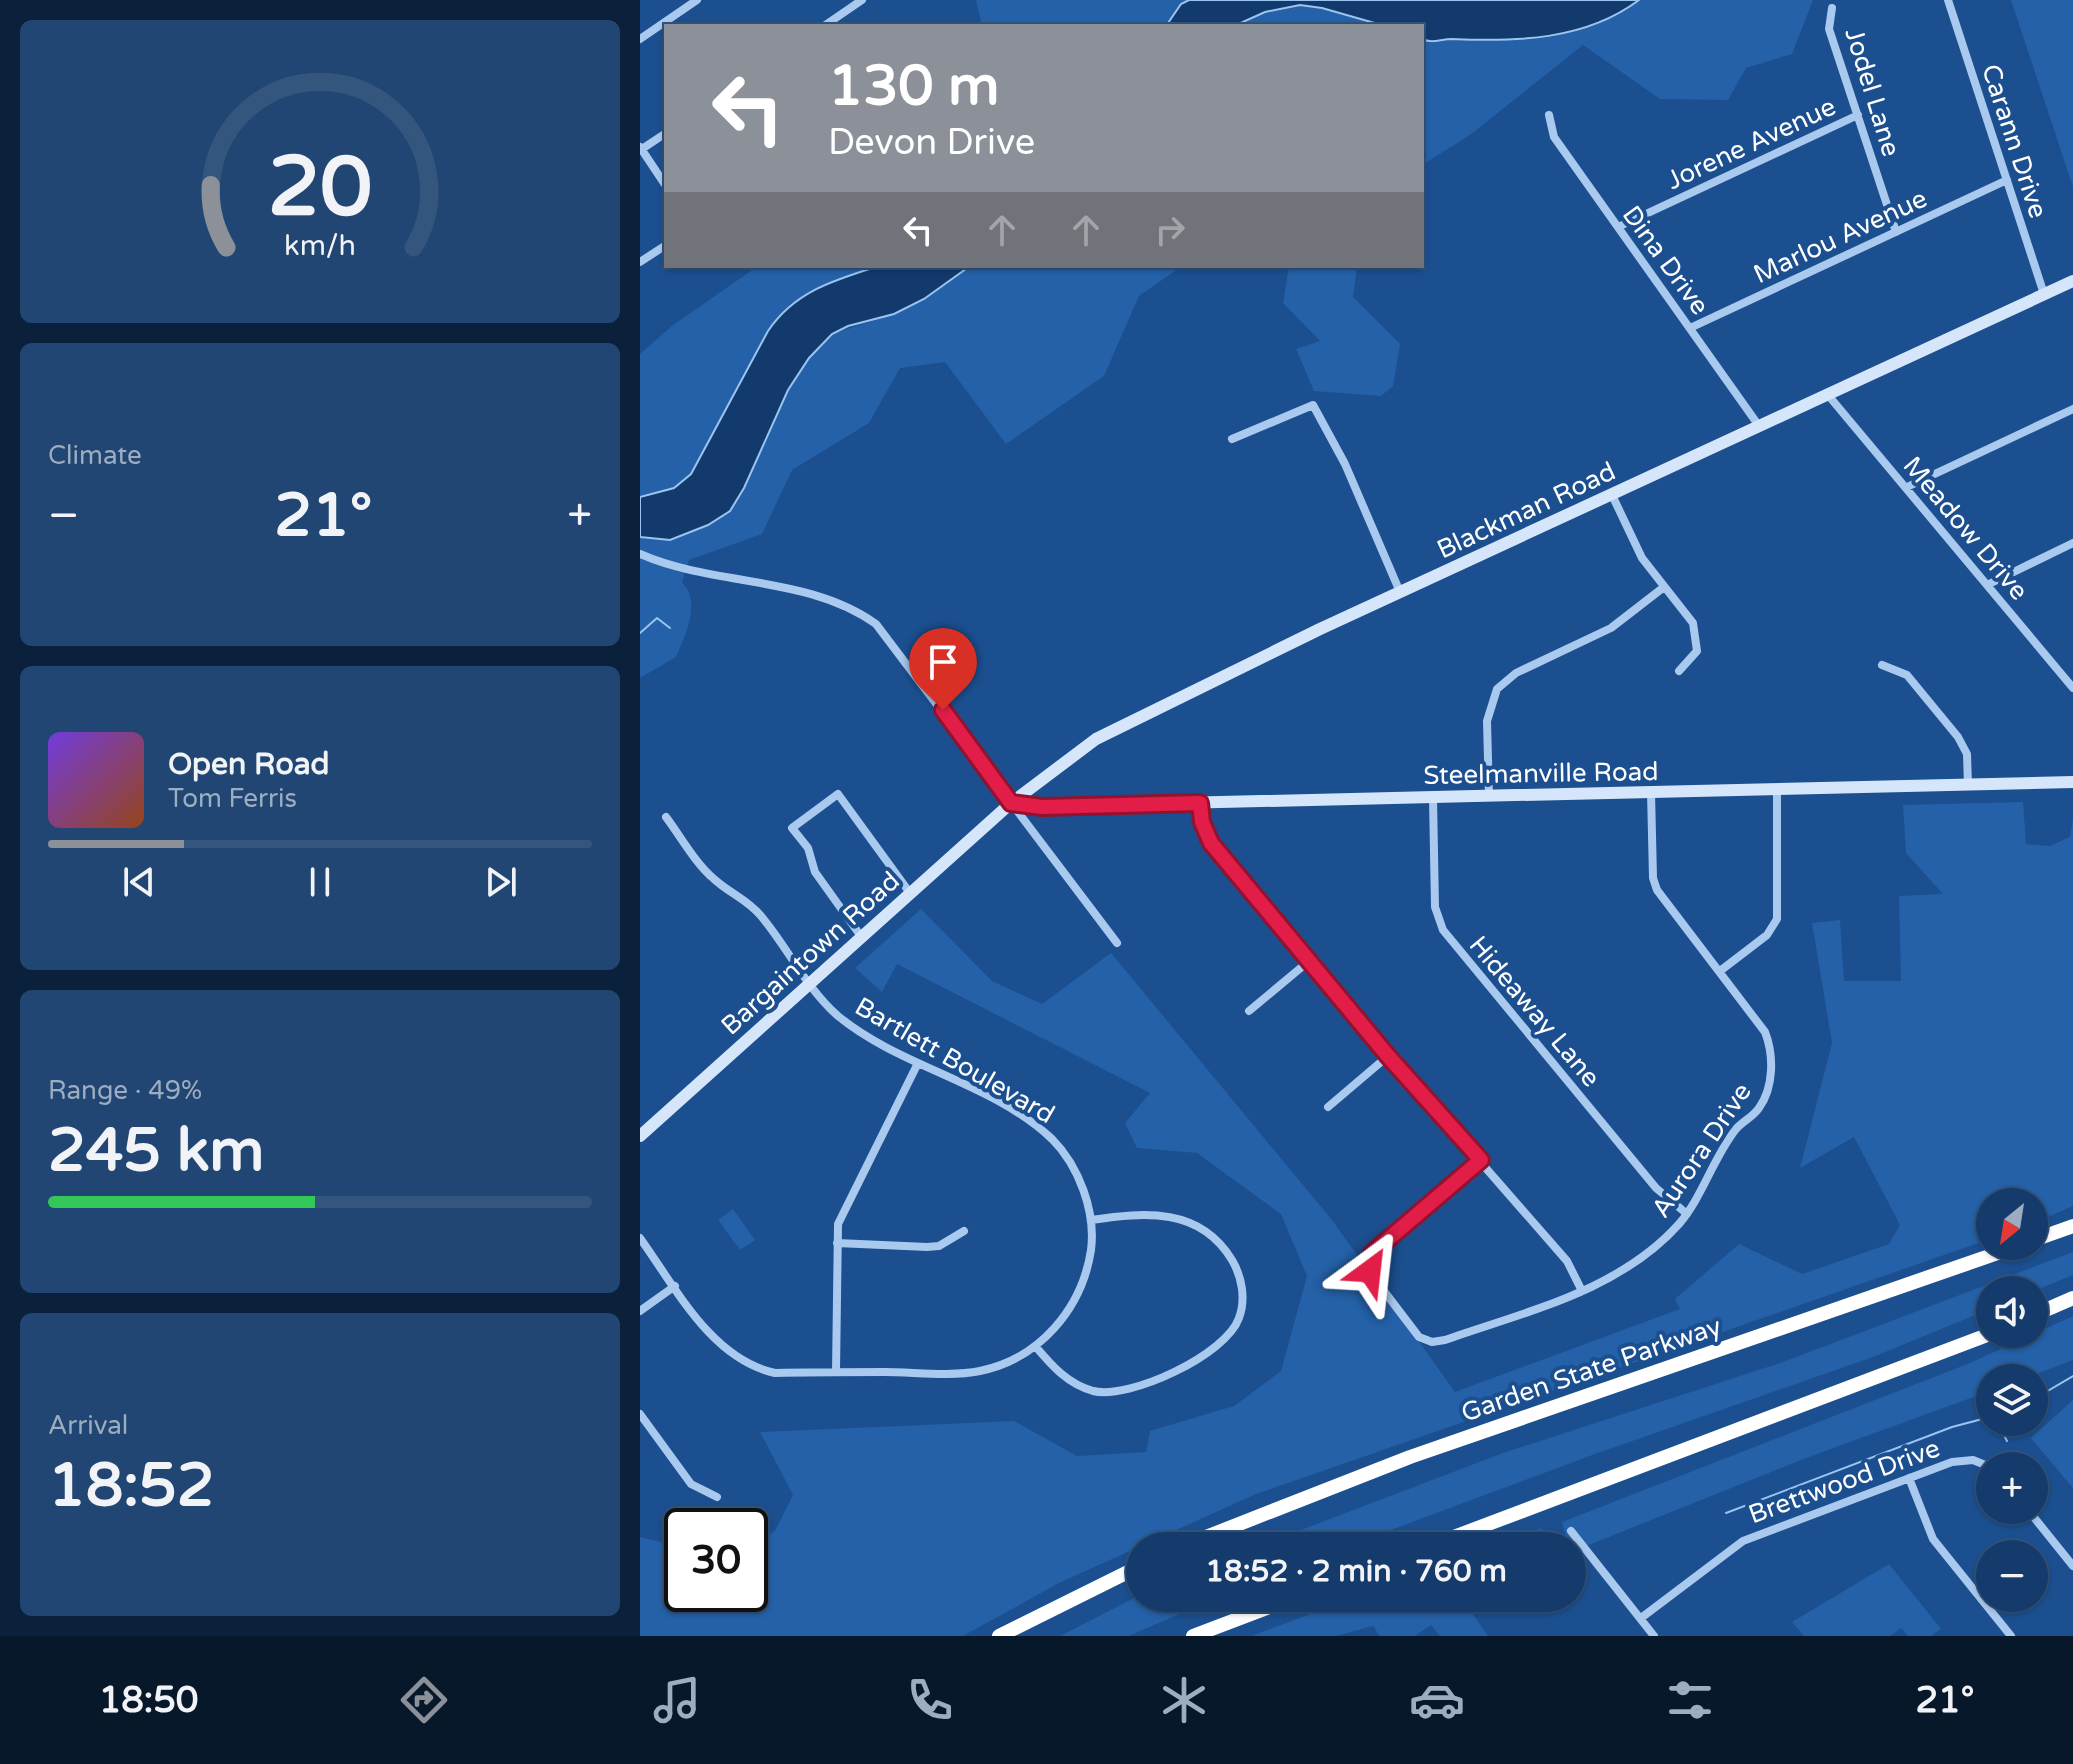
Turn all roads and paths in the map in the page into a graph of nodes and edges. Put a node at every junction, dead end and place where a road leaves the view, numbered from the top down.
1 (697, 0) edge
2 (862, 0) edge
3 (1948, 0) edge
4 (1832, 8) dead end
5 (827, 24) edge
6 (640, 39) edge
7 (1549, 115) dead end
8 (1858, 115) junction
9 (664, 134) edge
10 (641, 148) edge
11 (2007, 180) junction
12 (664, 183) edge
13 (1618, 227) junction
14 (1896, 232) junction
15 (664, 246) edge
16 (640, 262) edge
17 (2073, 281) edge
18 (2044, 294) junction
19 (1690, 328) junction
20 (1828, 395) junction
21 (2073, 409) edge
22 (1759, 426) junction
23 (1232, 439) dead end
24 (1907, 487) junction
25 (1612, 495) junction
26 (2073, 543) edge
27 (640, 554) edge
28 (1987, 585) junction
29 (1664, 587) junction
30 (1400, 592) junction
31 (1882, 665) dead end
32 (1679, 671) dead end
33 (2073, 688) edge
34 (2073, 782) edge
35 (1968, 785) junction
36 (1777, 790) junction
37 (1651, 792) junction
38 (1489, 797) junction
39 (1433, 798) junction
40 (1011, 803) junction
41 (1200, 803) junction
42 (666, 817) dead end
43 (910, 893) junction
44 (860, 935) junction
45 (1117, 943) dead end
46 (1309, 961) junction
47 (1720, 971) junction
48 (808, 983) junction
49 (1249, 1011) dead end
50 (1388, 1056) junction
51 (918, 1063) junction
52 (1328, 1107) dead end
53 (640, 1136) edge
54 (1481, 1160) junction
55 (1687, 1214) junction
56 (1091, 1220) junction
57 (2073, 1226) edge
58 (964, 1231) dead end
59 (2048, 1235) edge
60 (640, 1238) edge
61 (837, 1243) junction
62 (1978, 1260) edge
63 (675, 1286) junction
64 (1582, 1291) junction
65 (2073, 1298) edge
66 (2048, 1309) edge
67 (640, 1311) edge
68 (1976, 1339) edge
69 (1036, 1347) junction
70 (836, 1372) junction
71 (640, 1414) edge
72 (1976, 1464) edge
73 (1909, 1478) junction
74 (717, 1497) dead end
75 (2039, 1524) edge
76 (1571, 1531) dead end
77 (1217, 1532) edge
78 (1467, 1532) edge
79 (2073, 1566) edge
80 (1126, 1573) edge
81 (1256, 1612) edge
82 (1641, 1618) junction
83 (999, 1636) edge
84 (1193, 1636) edge
85 (1654, 1636) edge
86 (2011, 1636) edge

1 - 6 street
2 - 5 street
3 - 11 street, Carann Drive
4 - 8 street, Jodel Lane
7 - 13 street, Dina Drive
8 - 13 street, Jorene Avenue
8 - 14 street, Jodel Lane
9 - 10 street
10 - 12 street
11 - 14 street, Marlou Avenue
11 - 18 street, Carann Drive
13 - 19 street, Dina Drive
14 - 19 street, Marlou Avenue
15 - 16 street
17 - 18 main road, Blackman Road
18 - 20 main road, Blackman Road
19 - 22 street, Dina Drive
20 - 22 main road, Blackman Road
20 - 24 street, Meadow Drive
21 - 24 street
22 - 25 main road, Blackman Road
23 - 30 street
24 - 28 street, Meadow Drive
25 - 29 street
25 - 30 main road, Blackman Road
26 - 28 street
27 - 40 street
28 - 33 street, Meadow Drive
29 - 32 street
29 - 38 street
30 - 40 main road, Blackman Road
31 - 35 street
34 - 35 main road, Steelmanville Road
35 - 36 main road, Steelmanville Road
36 - 37 main road, Steelmanville Road
36 - 47 street
37 - 38 main road, Steelmanville Road
37 - 47 street, Aurora Drive
38 - 39 main road, Steelmanville Road
39 - 41 main road, Steelmanville Road
39 - 55 street, Hideaway Lane
40 - 41 main road, Steelmanville Road
40 - 43 main road, Bargaintown Road
40 - 45 street
41 - 46 street
42 - 48 street, Bartlett Boulevard
43 - 44 main road, Bargaintown Road
43 - 44 street
44 - 48 main road, Bargaintown Road
46 - 49 street
46 - 50 street
47 - 55 street, Aurora Drive
48 - 51 street, Bartlett Boulevard
48 - 53 main road, Bargaintown Road
50 - 52 street
50 - 54 street
51 - 56 street, Bartlett Boulevard
51 - 61 street
54 - 64 street
54 - 64 street, Aurora Drive
55 - 64 street, Aurora Drive
56 - 69 street
56 - 69 street
57 - 59 highway
58 - 61 street
60 - 63 street
61 - 70 street
62 - 77 highway, Garden State Parkway
63 - 67 street
63 - 70 street
65 - 66 highway
68 - 78 highway
69 - 70 street
71 - 74 street
72 - 73 street, Brettwood Drive
73 - 82 street, Brettwood Drive
73 - 86 street
75 - 79 street
76 - 82 street
80 - 83 highway
81 - 84 highway
82 - 85 street

